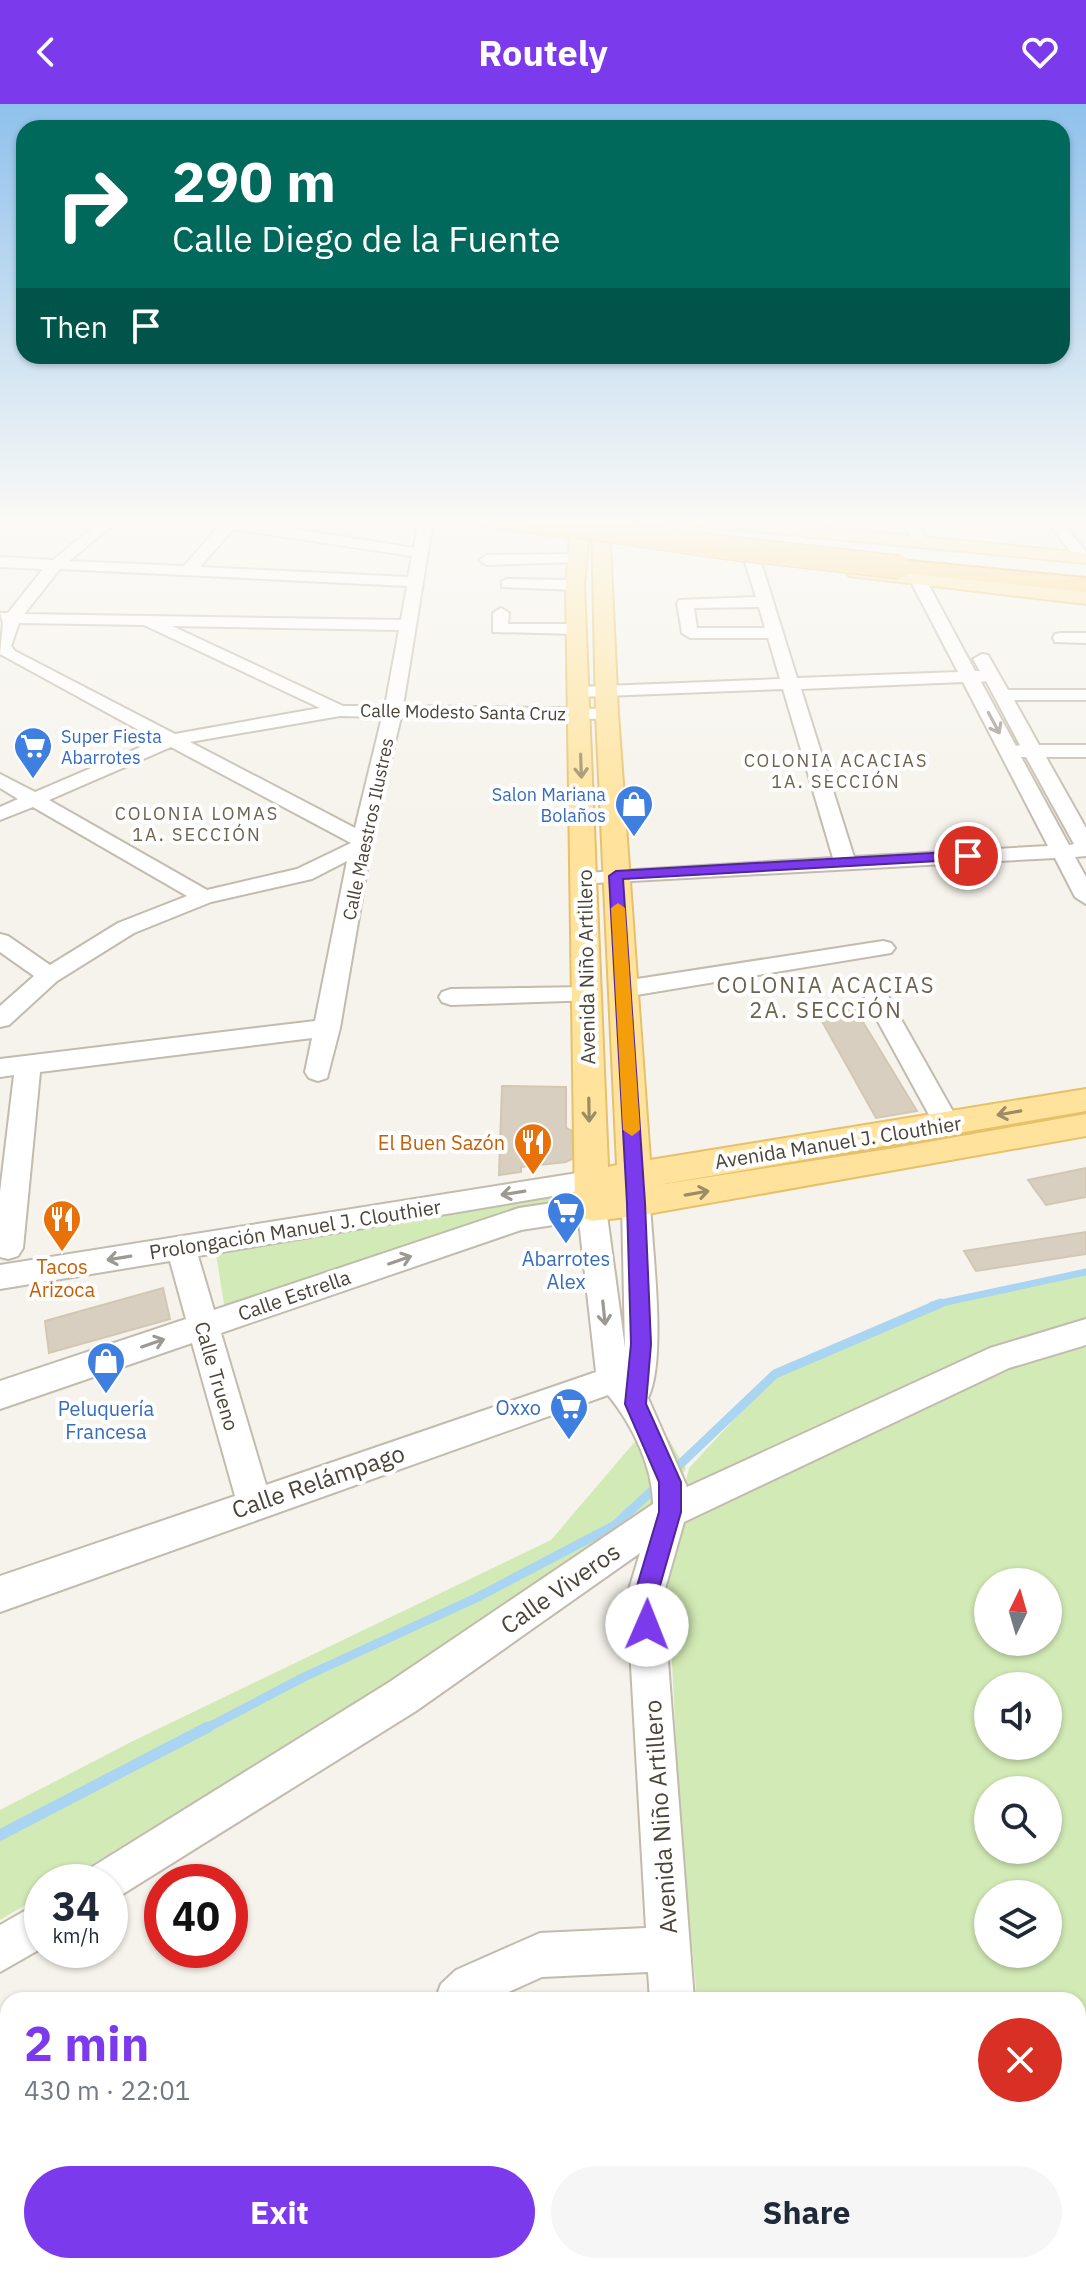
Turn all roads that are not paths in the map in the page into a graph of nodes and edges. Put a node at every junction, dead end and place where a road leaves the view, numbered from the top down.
1 (6, 621) edge
2 (148, 621) edge
3 (162, 621) edge
4 (409, 621) edge
5 (500, 621) edge
6 (578, 621) edge
7 (597, 621) edge
8 (688, 621) edge
9 (772, 621) edge
10 (940, 621) edge
11 (408, 625) junction
12 (577, 629) junction
13 (776, 633) junction
14 (969, 636) dead end
15 (1061, 638) dead end
16 (1086, 638) edge
17 (969, 676) junction
18 (991, 676) junction
19 (789, 684) junction
20 (1001, 695) junction
21 (1086, 695) edge
22 (579, 703) junction
23 (607, 703) junction
24 (340, 711) junction
25 (393, 711) junction
26 (170, 741) junction
27 (1009, 751) junction
28 (1086, 751) edge
29 (1035, 752) junction
30 (0, 780) edge
31 (33, 799) junction
32 (0, 814) edge
33 (362, 843) junction
34 (1086, 848) edge
35 (1061, 850) junction
36 (845, 862) junction
37 (616, 876) junction
38 (585, 879) junction
39 (204, 897) junction
40 (1086, 897) edge
41 (0, 941) edge
42 (883, 948) dead end
43 (49, 976) junction
44 (624, 989) junction
45 (587, 995) junction
46 (876, 996) dead end
47 (451, 997) dead end
48 (0, 1019) edge
49 (328, 1028) junction
50 (28, 1064) junction
51 (0, 1068) edge
52 (318, 1072) dead end
53 (1086, 1100) edge
54 (947, 1124) junction
55 (1086, 1125) edge
56 (635, 1189) junction
57 (591, 1194) junction
58 (8, 1248) dead end
59 (181, 1248) junction
60 (0, 1277) edge
61 (202, 1326) junction
62 (1086, 1332) edge
63 (626, 1374) junction
64 (0, 1395) edge
65 (670, 1497) junction
66 (254, 1503) junction
67 (0, 1594) edge
68 (128, 1869) edge
69 (24, 1935) edge
70 (668, 1949) junction
71 (0, 1950) edge
72 (466, 1992) edge
73 (671, 1992) edge

1 - 26 street
2 - 24 street, Calle Modesto Santa Cruz
3 - 11 street
4 - 11 street, Calle Maestros Ilustres
5 - 12 street
6 - 12 main road, Avenida Niño Artillero
7 - 23 main road, Avenida Niño Artillero
8 - 13 street
9 - 13 street
10 - 17 street
11 - 25 street, Calle Maestros Ilustres
12 - 22 main road, Avenida Niño Artillero
13 - 19 street
14 - 18 street
15 - 16 street
17 - 18 street, Calle Modesto Santa Cruz
17 - 19 street, Calle Modesto Santa Cruz
17 -> 27 street
18 - 20 street
19 - 23 street, Calle Modesto Santa Cruz
19 - 36 street
20 - 21 street
20 - 29 street
22 - 23 street, Calle Modesto Santa Cruz
22 - 25 street, Calle Modesto Santa Cruz
22 -> 38 main road, Avenida Niño Artillero
23 - 37 main road, Avenida Niño Artillero
24 - 25 street, Calle Modesto Santa Cruz
24 - 26 street
25 - 33 street, Calle Maestros Ilustres
26 - 31 street
26 - 33 street
27 - 29 street
27 - 35 street
28 - 29 street
29 - 34 street
30 - 31 street
31 - 32 street
31 - 39 street
33 - 39 street
33 - 49 street, Calle Maestros Ilustres
34 - 35 street
35 - 36 street
35 - 40 street
36 - 37 street
37 - 38 street
37 - 44 main road, Avenida Niño Artillero
38 - 45 main road, Avenida Niño Artillero
39 - 43 street
41 - 43 street
42 - 44 street
43 - 48 street
44 - 56 main road, Avenida Niño Artillero
45 - 47 street
45 -> 57 main road, Avenida Niño Artillero
46 - 54 street
49 - 50 street
49 - 52 street, Calle Maestros Ilustres
50 - 51 street
50 - 58 street
53 -> 54 main road, Avenida Manuel J. Clouthier
54 - 56 main road, Avenida Manuel J. Clouthier
56 -> 55 main road, Avenida Manuel J. Clouthier
56 - 57 main road, Avenida Manuel J. Clouthier
56 - 63 street, Avenida Niño Artillero
57 -> 59 street, Prolongación Manuel J. Clouthier
61 -> 57 street, Calle Estrella
57 -> 63 street, Avenida Niño Artillero
59 -> 60 street, Prolongación Manuel J. Clouthier
59 - 61 street, Calle Trueno
64 -> 61 street, Calle Estrella
61 - 66 street, Calle Trueno
62 - 65 street, Calle Viveros
63 - 65 street
63 - 66 street, Calle Relámpago
65 - 68 street, Calle Viveros
65 - 70 street, Avenida Niño Artillero
66 - 67 street, Calle Relámpago
69 - 71 street
70 - 72 street
70 - 73 street, Avenida Niño Artillero

